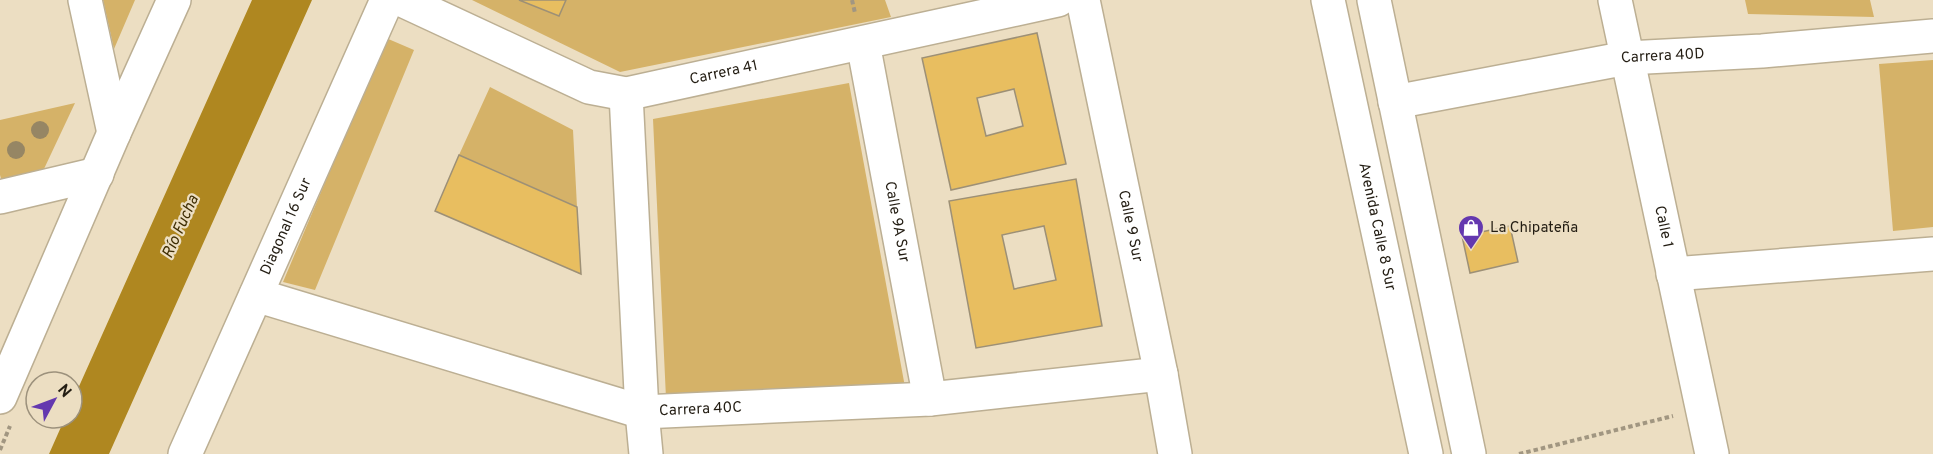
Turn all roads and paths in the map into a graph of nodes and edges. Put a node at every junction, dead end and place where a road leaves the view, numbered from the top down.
1 (85, 0) edge
2 (174, 0) edge
3 (387, 0) edge
4 (402, 0) edge
5 (1058, 0) edge
6 (1083, 0) edge
7 (1328, 0) edge
8 (1374, 0) edge
9 (1615, 0) edge
10 (1933, 36) edge
11 (863, 43) junction
12 (1628, 58) junction
13 (626, 94) junction
14 (1395, 102) junction
15 (114, 133) junction
16 (97, 174) junction
17 (0, 197) edge
18 (1933, 254) edge
19 (1673, 274) junction
20 (256, 295) junction
21 (1161, 374) junction
22 (0, 397) edge
23 (930, 399) junction
24 (1702, 409) junction
25 (642, 412) junction
26 (184, 454) edge
27 (646, 454) edge
28 (1175, 454) edge
29 (1426, 454) edge
30 (1469, 454) edge
31 (1520, 454) edge
32 (1712, 454) edge

1 - 15 street
2 - 15 street
3 - 20 street, Diagonal 16 Sur
4 - 13 street, Carrera 41
5 - 11 street, Carrera 41
6 - 21 street, Calle 9 Sur
7 - 29 street, Avenida Calle 8 Sur
8 - 14 street
9 - 12 street, Calle 1
10 - 12 street, Carrera 40D
11 - 13 street, Carrera 41
11 - 23 street, Calle 9A Sur
12 - 14 street, Carrera 40D
12 - 19 street, Calle 1
13 - 25 street
14 - 30 street
15 - 16 street
16 - 17 street
16 - 22 street
18 - 19 street
19 - 24 street, Calle 1
20 - 25 street, Carrera 40C
20 - 26 street, Diagonal 16 Sur
21 - 23 street, Carrera 40C
21 - 28 street, Calle 9 Sur
23 - 25 street, Carrera 40C
24 - 31 path
24 - 32 street, Calle 1
25 - 27 street

